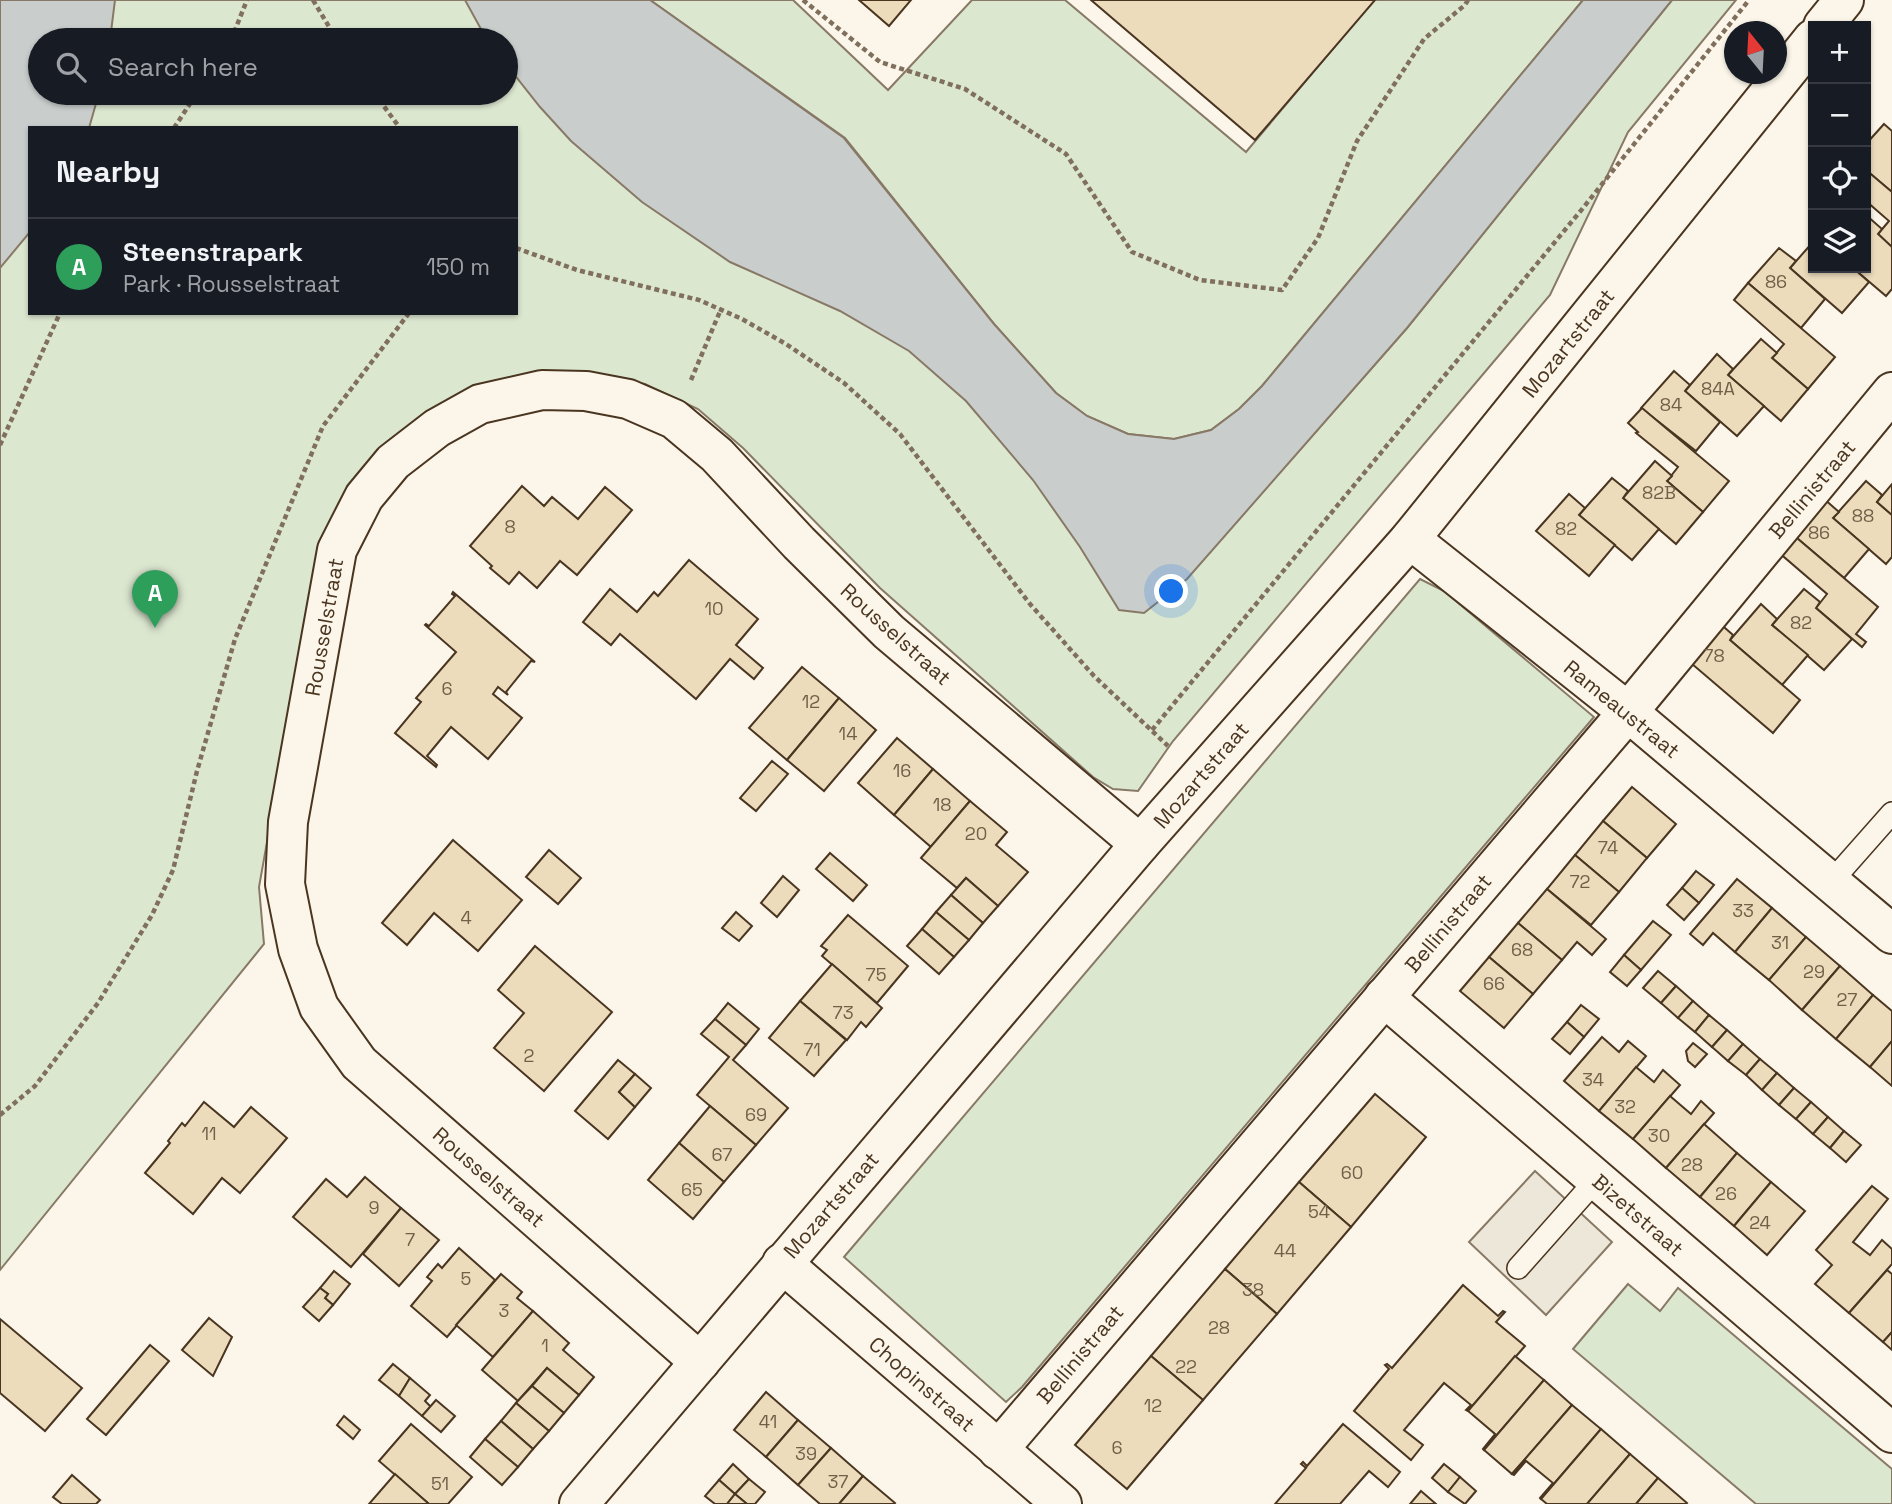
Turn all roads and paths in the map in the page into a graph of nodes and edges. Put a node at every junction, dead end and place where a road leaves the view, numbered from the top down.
1 (247, 0) edge
2 (313, 0) edge
3 (803, 0) edge
4 (1468, 0) edge
5 (1749, 0) edge
6 (1844, 0) edge
7 (1827, 21) edge
8 (236, 28) edge
9 (330, 28) edge
10 (1808, 45) edge
11 (189, 105) edge
12 (383, 105) edge
13 (175, 126) edge
14 (399, 126) edge
15 (518, 249) edge
16 (721, 309) junction
17 (59, 315) edge
18 (407, 315) edge
19 (1892, 392) edge
20 (674, 419) junction
21 (0, 445) edge
22 (1410, 539) junction
23 (1628, 712) junction
24 (1892, 813) edge
25 (1140, 844) junction
26 (1831, 882) junction
27 (1892, 934) edge
28 (1384, 997) junction
29 (0, 1115) edge
30 (1597, 1179) junction
31 (782, 1262) junction
32 (1518, 1268) dead end
33 (700, 1362) junction
34 (1892, 1433) edge
35 (998, 1450) junction
36 (579, 1504) edge
37 (1062, 1504) edge

1 - 8 path
2 - 9 path
3 - 4 path
5 - 16 path
6 - 7 street
10 - 22 street, Mozartstraat
11 - 13 path
12 - 14 path
15 - 16 path
16 - 20 path
17 - 21 path
18 - 29 path
19 - 23 street, Bellinistraat
20 - 25 street, Rousselstraat
20 - 33 street, Rousselstraat
22 - 23 street, Rameaustraat
22 - 25 street, Mozartstraat
23 - 26 street, Rameaustraat
23 - 28 street, Bellinistraat
24 - 26 lane
25 - 31 street, Mozartstraat
26 - 27 street, Rameaustraat
28 - 30 street, Bizetstraat
28 - 35 street, Bellinistraat
30 - 32 lane
30 - 34 street, Bizetstraat
31 - 33 street, Mozartstraat
31 - 35 street, Chopinstraat
33 - 36 street, Mozartstraat
35 - 37 street, Chopinstraat

